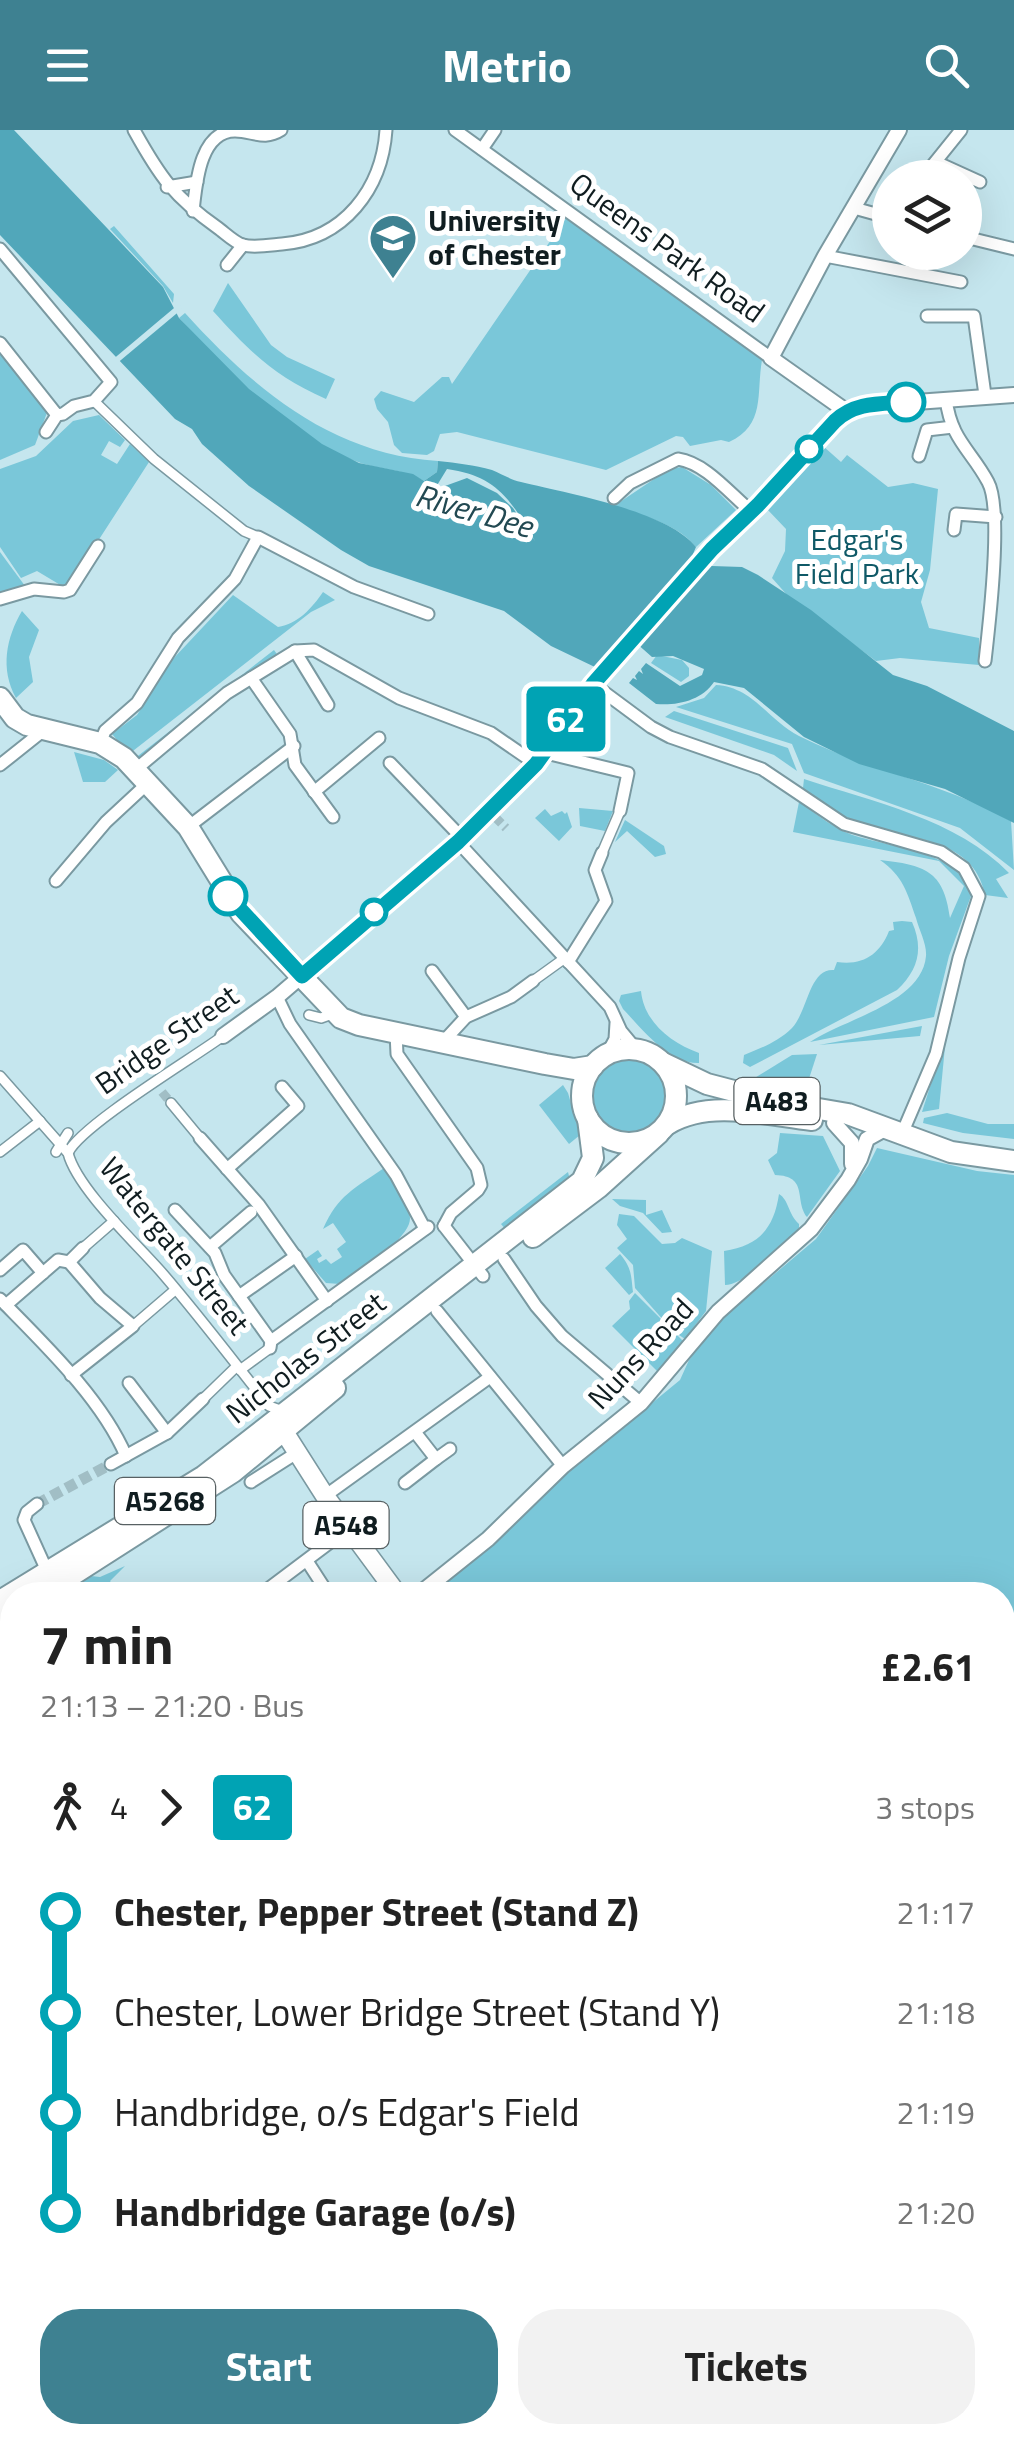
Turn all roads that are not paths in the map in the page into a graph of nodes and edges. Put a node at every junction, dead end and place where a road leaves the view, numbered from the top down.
1 (134, 130) edge
2 (281, 130) edge
3 (386, 130) edge
4 (455, 130) edge
5 (496, 130) edge
6 (900, 130) edge
7 (956, 132) edge
8 (482, 148) junction
9 (936, 160) edge
10 (196, 182) junction
11 (167, 187) junction
12 (854, 208) junction
13 (193, 211) junction
14 (872, 213) edge
15 (982, 241) edge
16 (243, 245) junction
17 (0, 249) edge
18 (1014, 249) edge
19 (825, 256) junction
20 (226, 265) dead end
21 (960, 282) dead end
22 (928, 316) dead end
23 (0, 343) edge
24 (771, 358) junction
25 (985, 395) junction
26 (1014, 395) edge
27 (946, 399) junction
28 (94, 402) junction
29 (846, 411) junction
30 (57, 415) junction
31 (953, 427) junction
32 (46, 432) dead end
33 (919, 456) dead end
34 (614, 498) dead end
35 (752, 512) junction
36 (996, 518) junction
37 (954, 530) dead end
38 (258, 537) junction
39 (98, 546) dead end
40 (0, 599) edge
41 (423, 614) dead end
42 (295, 651) junction
43 (985, 661) dead end
44 (250, 678) junction
45 (598, 678) junction
46 (0, 698) edge
47 (328, 705) dead end
48 (33, 734) junction
49 (379, 738) dead end
50 (100, 743) junction
51 (294, 746) junction
52 (541, 759) junction
53 (390, 763) dead end
54 (0, 764) edge
55 (141, 776) junction
56 (314, 792) junction
57 (620, 810) joint
58 (332, 818) dead end
59 (188, 827) junction
60 (460, 840) junction
61 (602, 853) joint
62 (56, 881) dead end
63 (566, 960) junction
64 (432, 970) dead end
65 (302, 976) junction
66 (534, 981) joint
67 (277, 996) junction
68 (334, 1013) junction
69 (310, 1015) dead end
70 (466, 1017) junction
71 (616, 1018) junction
72 (396, 1033) junction
73 (223, 1036) joint
74 (442, 1043) junction
75 (636, 1049) junction
76 (600, 1060) junction
77 (664, 1063) junction
78 (545, 1064) junction
79 (0, 1076) edge
80 (282, 1087) dead end
81 (171, 1103) tunnel mouth
82 (585, 1109) junction
83 (40, 1121) junction
84 (834, 1123) junction
85 (663, 1128) junction
86 (893, 1132) junction
87 (68, 1133) dead end
88 (200, 1138) joint
89 (58, 1147) junction
90 (0, 1152) edge
91 (68, 1153) junction
92 (1014, 1161) edge
93 (227, 1168) junction
94 (848, 1180) junction
95 (255, 1208) junction
96 (175, 1210) dead end
97 (114, 1221) junction
98 (444, 1226) junction
99 (426, 1229) junction
100 (210, 1247) junction
101 (83, 1248) joint
102 (296, 1256) junction
103 (504, 1259) junction
104 (69, 1262) junction
105 (0, 1270) edge
106 (479, 1270) junction
107 (43, 1273) junction
108 (175, 1290) junction
109 (239, 1296) junction
110 (327, 1301) junction
111 (3, 1302) edge
112 (437, 1310) junction
113 (132, 1327) junction
114 (270, 1344) junction
115 (238, 1368) junction
116 (71, 1375) junction
117 (490, 1376) junction
118 (129, 1383) dead end
119 (203, 1399) joint
120 (641, 1403) junction
121 (278, 1426) junction
122 (416, 1432) junction
123 (167, 1433) junction
124 (450, 1449) dead end
125 (298, 1452) junction
126 (126, 1456) junction
127 (436, 1459) junction
128 (111, 1464) tunnel mouth
129 (564, 1466) junction
130 (251, 1482) dead end
131 (405, 1482) dead end
132 (326, 1496) junction
133 (37, 1504) dead end
134 (349, 1528) junction
135 (306, 1562) junction
136 (43, 1582) edge
137 (52, 1582) edge
138 (278, 1582) edge
139 (320, 1582) edge
140 (388, 1582) edge
141 (434, 1582) edge

1 - 11 street
2 - 10 street
3 - 16 street
4 - 8 street, Queens Park Road
5 - 8 street
6 - 12 street
7 - 9 street
8 - 24 street, Queens Park Road
10 - 11 street
10 - 13 street
11 - 13 street
12 - 14 street
12 - 19 street
13 - 16 street
15 - 18 street
16 - 20 street
17 - 28 street
19 - 21 street
19 - 24 street
22 - 25 street
23 - 30 street
24 - 29 street, Queens Park Road
25 - 26 street
25 - 27 street
27 - 29 street
27 - 31 street
28 - 30 street
28 - 38 street
29 - 35 street, Bridge Street
30 - 32 street
31 - 33 street
31 - 36 street
34 - 35 street
35 - 45 street, Bridge Street
36 - 37 street
36 - 43 street
38 - 41 street
38 - 50 street
39 - 40 street
42 - 44 street
42 - 47 street
42 - 52 street
44 - 51 street
44 - 55 street
45 - 52 street, Bridge Street
45 - 86 street
46 - 48 highway
48 - 50 highway
48 - 54 street
49 - 56 street
50 - 55 highway
51 - 56 street
51 - 59 street
52 - 57 street
52 - 60 street, Bridge Street
53 - 60 street
55 - 59 highway
55 - 62 street
56 - 58 street
57 - 61 street
59 - 65 highway
60 - 63 street
60 - 65 street, Bridge Street
61 - 63 street
63 - 66 street
63 - 71 street
64 - 70 street
65 - 67 street, Bridge Street
65 - 68 highway
66 - 70 street
67 - 73 street, Bridge Street
67 - 99 street
68 - 69 street
68 - 72 highway
70 - 74 street
71 - 75 street
71 - 76 street
72 - 74 highway
72 - 98 street
73 - 91 street, Bridge Street
74 - 78 highway
75 - 76 highway
75 - 77 highway
76 - 78 highway
76 - 82 highway, A5268
77 - 85 highway
77 - 86 highway, A483
78 - 82 highway
79 - 83 street, Watergate Street
80 - 93 street
81 - 88 street
82 - 85 highway
82 - 106 highway, Nicholas Street / A5268
83 - 89 street, Watergate Street
83 - 90 street
84 - 85 highway, A483
84 - 86 highway, A483
84 - 94 street
85 - 103 highway, Nicholas Street / A5268
86 - 92 highway, A483
86 - 94 street, Nuns Road
87 - 89 street
88 - 93 street
89 - 91 street, Watergate Street
91 - 97 street, Watergate Street
93 - 95 street
94 - 120 street, Nuns Road
95 - 100 street
95 - 102 street
96 - 100 street
97 - 101 street
97 - 108 street, Watergate Street
98 - 99 street
98 - 106 street
99 - 110 street
100 - 109 street
101 - 104 street
102 - 109 street
102 - 110 street
103 - 106 highway, Nicholas Street / A5268
103 - 120 street
104 - 107 street
104 - 113 street
105 - 107 street
106 - 112 highway, Nicholas Street / A5268
106 - 121 highway, Nicholas Street / A5268
107 - 111 street
108 - 113 street
108 - 115 street, Watergate Street
109 - 114 street
110 - 114 street
111 - 116 street
112 - 117 street
112 - 121 highway, Nicholas Street / A5268
113 - 116 street
114 - 115 street
115 - 119 street
115 - 121 street, Watergate Street
116 - 126 street
117 - 122 street
117 - 129 street
118 - 123 street
119 - 123 street
120 - 129 street, Nuns Road
121 - 125 main road, Watergate Street / A548
121 - 137 highway, Nicholas Street / A5268
122 - 127 street
122 - 132 street
123 - 126 street
124 - 127 street
125 - 130 street
125 - 132 main road, Watergate Street / A548
126 - 128 street
127 - 131 street
129 - 141 street, Nuns Road
132 - 134 main road, Watergate Street / A548
133 - 136 street
134 - 135 street
134 - 140 main road, Watergate Street / A548
135 - 138 street
135 - 139 street

